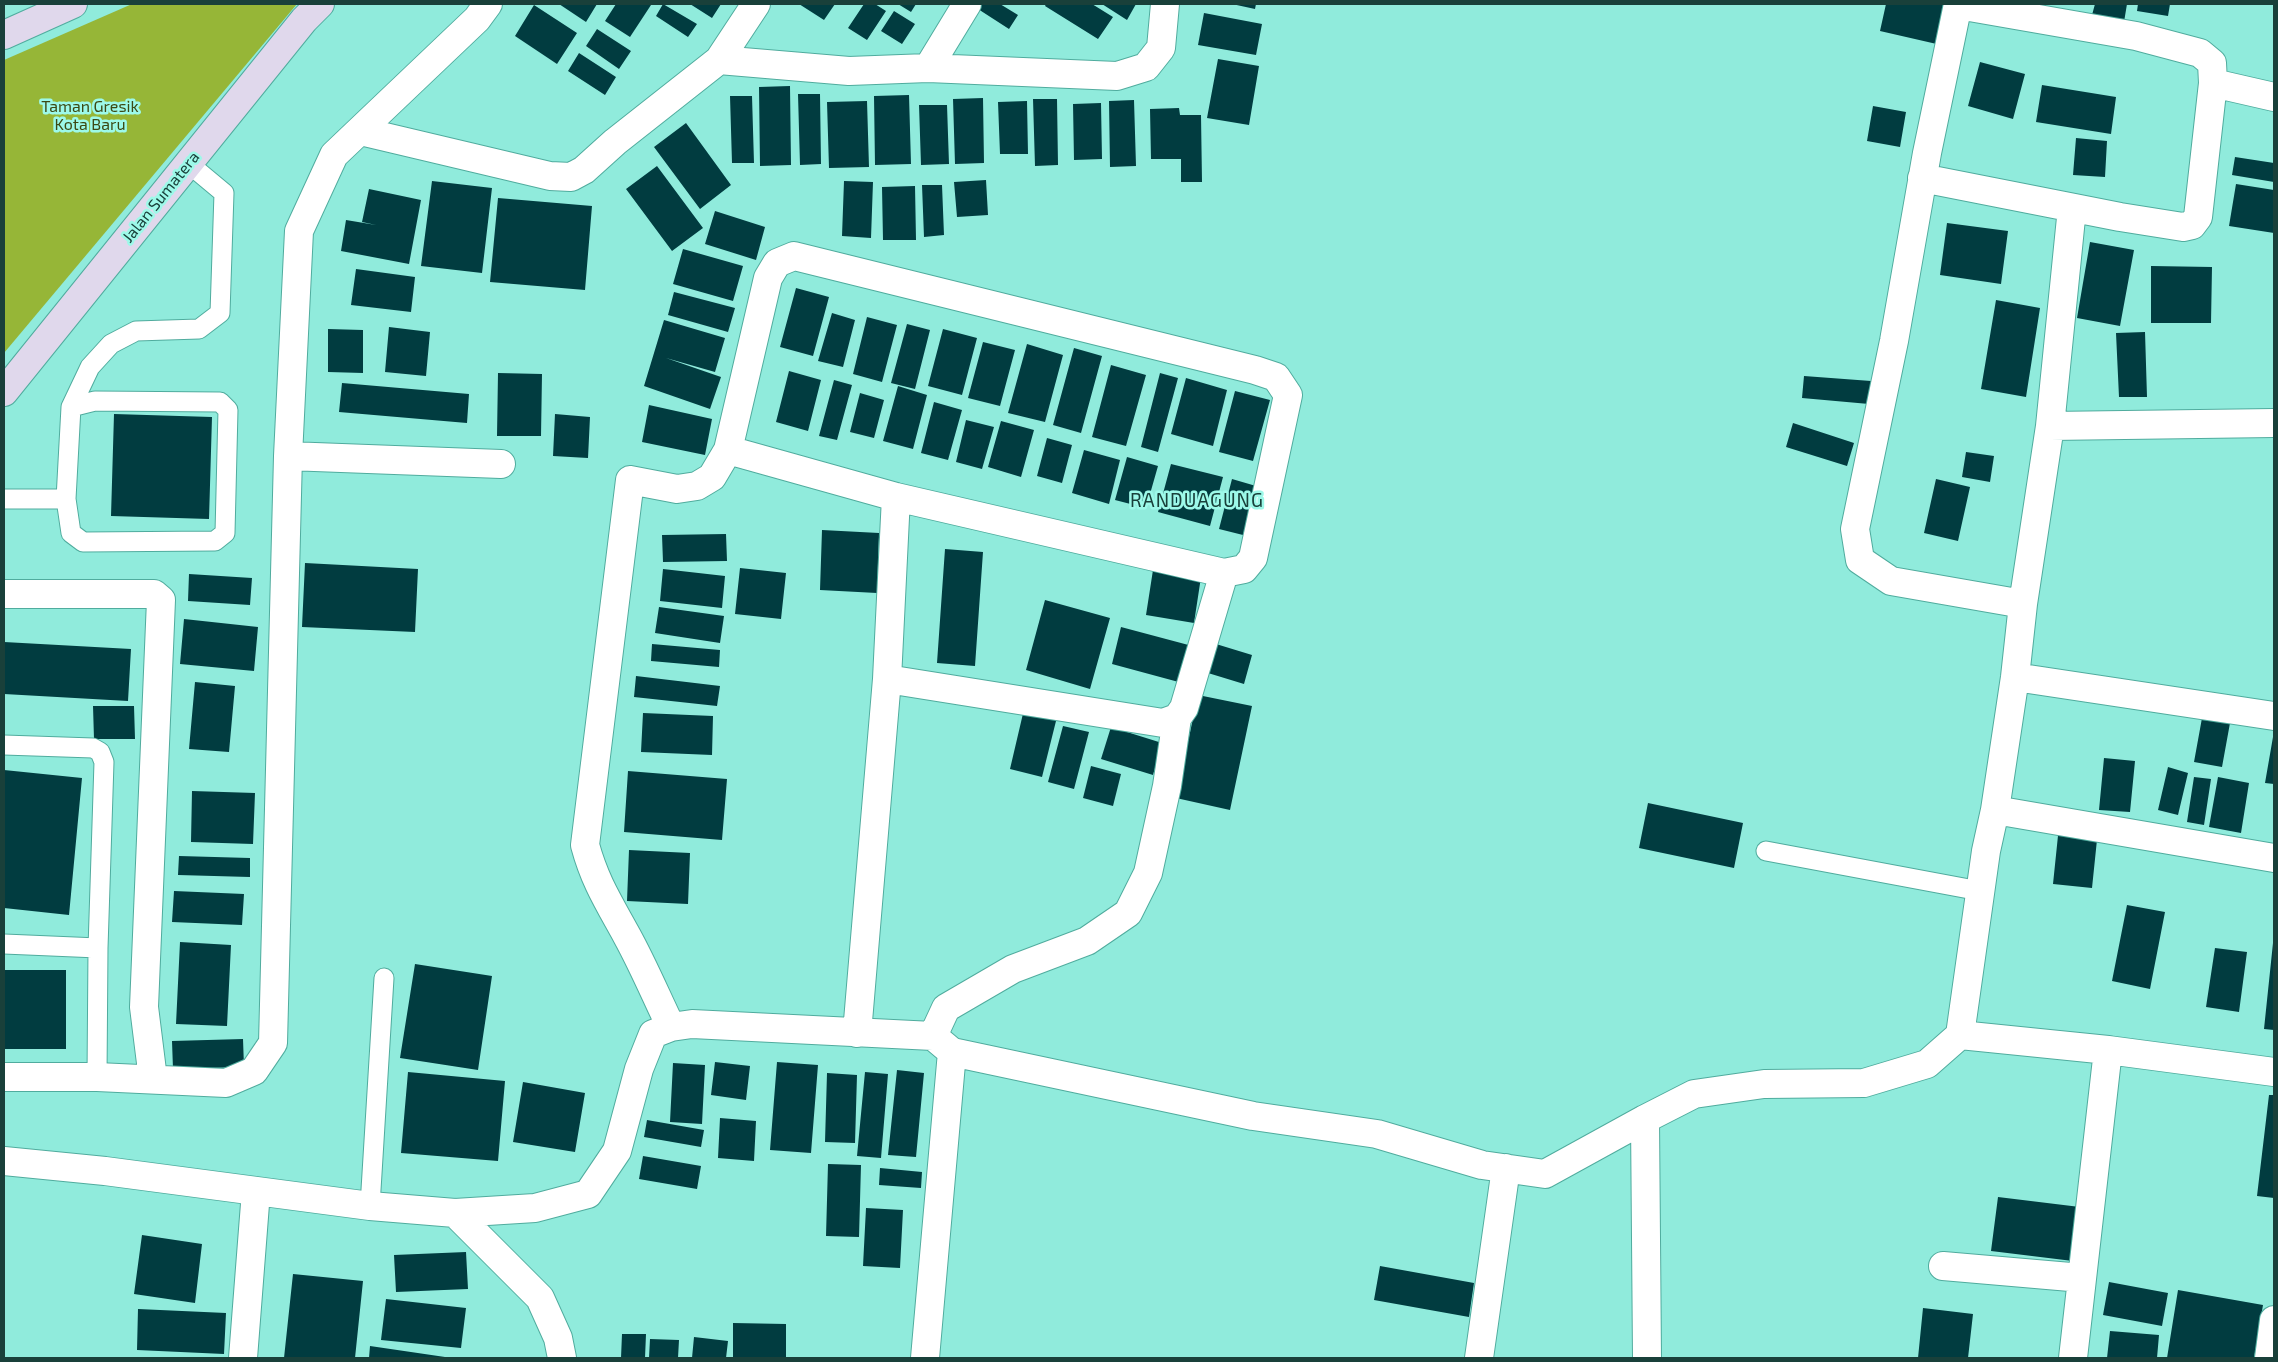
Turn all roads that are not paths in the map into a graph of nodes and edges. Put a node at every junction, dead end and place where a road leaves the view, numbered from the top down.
1 (73, 4) edge
2 (320, 4) edge
3 (488, 4) edge
4 (756, 4) edge
5 (967, 4) edge
6 (1165, 4) edge
7 (1958, 4) edge
8 (4, 35) edge
9 (719, 60) junction
10 (928, 68) junction
11 (2213, 83) junction
12 (2274, 97) edge
13 (360, 131) junction
14 (188, 163) junction
15 (1922, 178) junction
16 (2072, 208) junction
17 (4, 392) edge
18 (70, 408) junction
19 (2274, 423) edge
20 (2050, 426) junction
21 (728, 450) junction
22 (288, 456) junction
23 (501, 464) dead end
24 (896, 497) junction
25 (66, 498) junction
26 (4, 499) edge
27 (1224, 572) junction
28 (4, 594) edge
29 (2023, 604) junction
30 (2015, 677) junction
31 (887, 679) junction
32 (2274, 716) edge
33 (1176, 718) junction
34 (4, 745) edge
35 (1996, 810) junction
36 (1766, 851) dead end
37 (2274, 858) edge
38 (1980, 891) junction
39 (4, 944) edge
40 (98, 948) junction
41 (384, 978) dead end
42 (670, 1027) junction
43 (856, 1032) junction
44 (1960, 1035) junction
45 (942, 1044) junction
46 (2108, 1050) junction
47 (2274, 1072) edge
48 (4, 1077) edge
49 (97, 1077) junction
50 (153, 1079) junction
51 (1645, 1119) junction
52 (4, 1161) edge
53 (1506, 1168) junction
54 (256, 1191) junction
55 (370, 1206) junction
56 (455, 1213) junction
57 (1943, 1266) dead end
58 (2082, 1278) junction
59 (2274, 1320) edge
60 (243, 1358) edge
61 (562, 1358) edge
62 (925, 1358) edge
63 (1479, 1358) edge
64 (1647, 1358) edge
65 (2072, 1358) edge
66 (2269, 1358) edge

1 - 8 main road
2 - 14 main road, Jalan Sumatera
3 - 13 street
4 - 9 street
5 - 10 street
6 - 10 street
7 - 11 street
7 - 15 street
9 - 10 street
9 - 13 street
11 - 12 street
11 - 16 street
13 - 22 street
14 - 17 main road, Jalan Sumatera
14 - 18 lane
15 - 16 street
15 - 29 street
16 - 20 street
18 - 25 lane
18 - 25 lane
19 - 20 street
20 - 29 street
21 - 24 street
21 - 27 street
21 - 42 street
22 - 23 street
22 - 50 street
24 - 27 street
24 - 31 street
25 - 26 lane
27 - 33 street
28 - 50 street
29 - 30 street
30 - 32 street
30 - 35 street
31 - 33 street
31 - 43 street
33 - 45 street
34 - 40 lane
35 - 37 street
35 - 38 street
36 - 38 lane
38 - 44 street
39 - 40 lane
40 - 49 lane
41 - 55 lane
42 - 43 street
42 - 56 street
43 - 45 street
44 - 46 street
44 - 51 street
45 - 53 street
45 - 62 street
46 - 47 street
46 - 58 street
48 - 49 street
49 - 50 street
51 - 53 street
51 - 64 street
52 - 54 street
53 - 63 street
54 - 55 street
54 - 60 street
55 - 56 street
56 - 61 street
57 - 58 street
58 - 65 street
59 - 66 street

